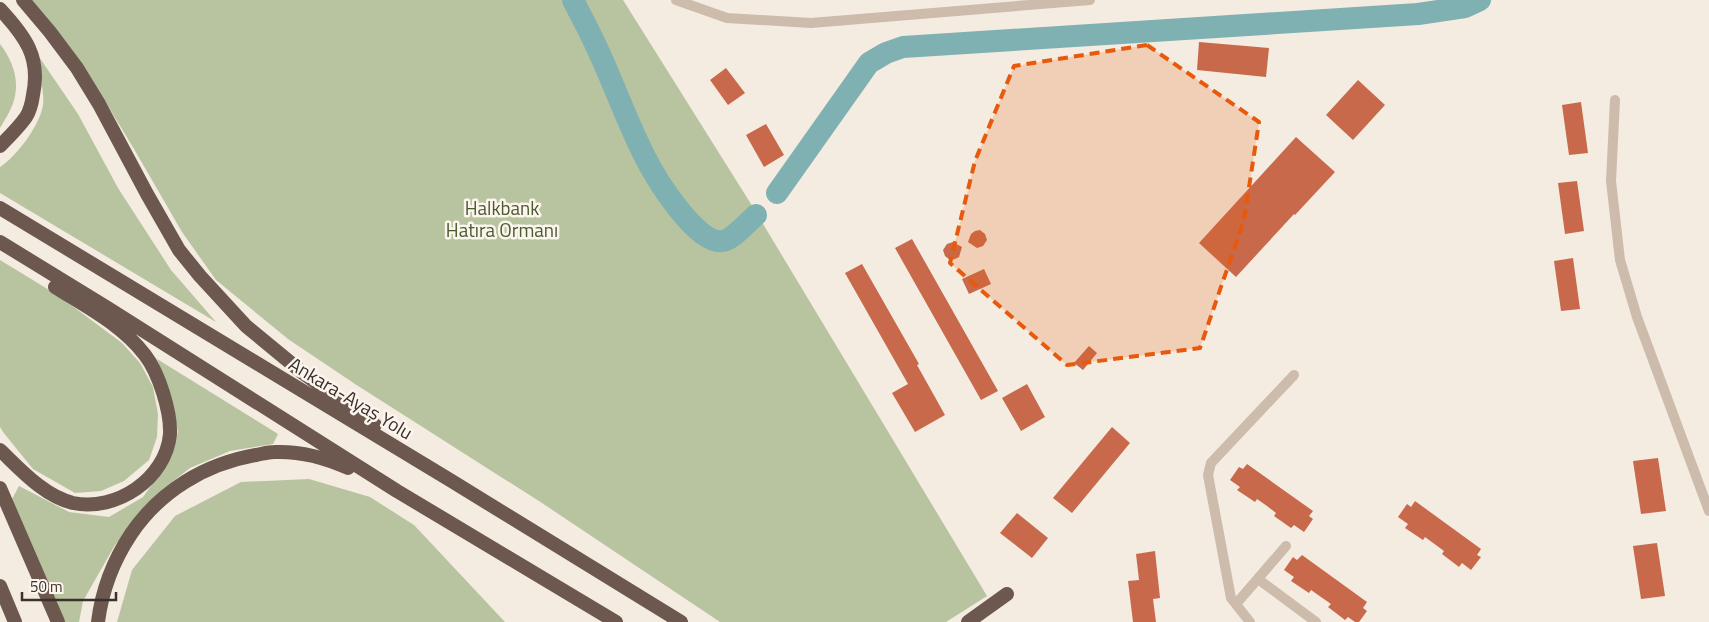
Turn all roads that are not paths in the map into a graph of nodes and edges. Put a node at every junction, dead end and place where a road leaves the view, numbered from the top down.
1 (23, 0) edge
2 (676, 0) edge
3 (1090, 0) edge
4 (0, 9) edge
5 (1615, 100) dead end
6 (0, 146) edge
7 (0, 208) edge
8 (0, 242) edge
9 (0, 251) edge
10 (1294, 374) dead end
11 (0, 450) edge
12 (450, 480) junction
13 (0, 488) edge
14 (398, 492) junction
15 (1709, 511) edge
16 (1286, 546) dead end
17 (1258, 579) junction
18 (0, 586) edge
19 (1007, 594) dead end
20 (1236, 604) junction
21 (0, 609) edge
22 (8, 622) edge
23 (15, 622) edge
24 (58, 622) edge
25 (98, 622) edge
26 (616, 622) edge
27 (681, 622) edge
28 (968, 622) edge
29 (1250, 622) edge
30 (1316, 622) edge

1 - 12 highway
2 - 3 street
4 - 6 highway
5 - 15 street
7 - 12 highway, Ankara-Ayaş Yolu
8 - 14 highway
9 - 11 highway
10 - 20 street
12 - 27 highway, Ankara-Ayaş Yolu
13 - 24 highway
14 - 25 highway
14 - 26 highway
16 - 17 street
17 - 20 street
17 - 30 street
18 - 23 highway
19 - 28 highway
20 - 29 street
21 - 22 highway

